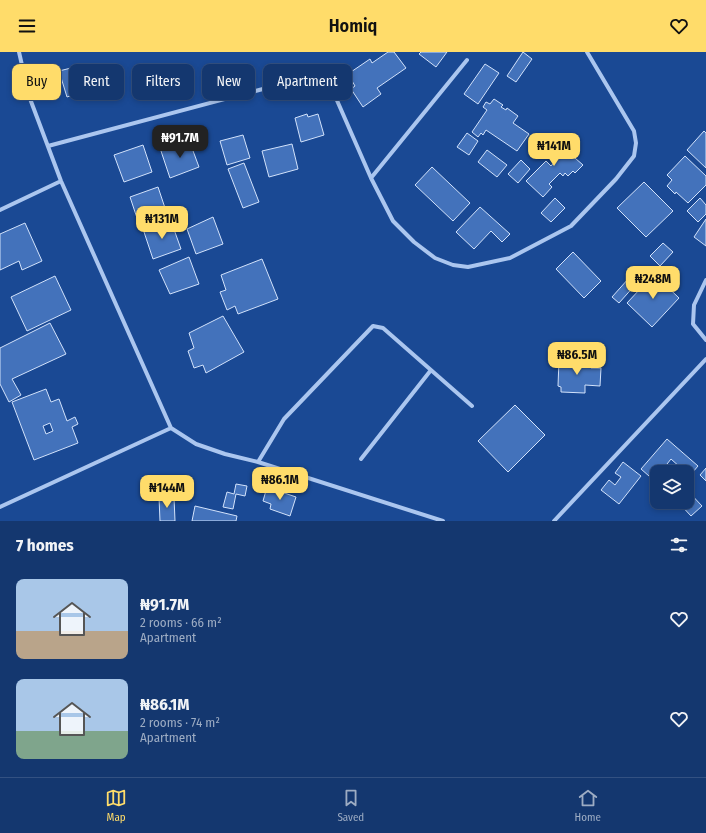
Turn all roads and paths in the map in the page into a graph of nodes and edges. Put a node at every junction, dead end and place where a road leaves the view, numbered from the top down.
1 (19, 52) edge
2 (587, 52) edge
3 (467, 60) dead end
4 (48, 146) junction
5 (372, 178) junction
6 (61, 181) junction
7 (0, 210) edge
8 (706, 280) edge
9 (706, 340) edge
10 (706, 360) edge
11 (430, 370) junction
12 (472, 406) dead end
13 (171, 428) junction
14 (361, 459) dead end
15 (258, 462) junction
16 (0, 507) edge
17 (443, 521) edge
18 (554, 521) edge

1 - 4 street
2 - 5 street
3 - 5 street
4 - 5 street
4 - 6 street
6 - 7 street
6 - 13 street
8 - 9 street
10 - 18 street
11 - 12 street
11 - 14 street
11 - 15 street
13 - 15 street
13 - 16 street
15 - 17 street

